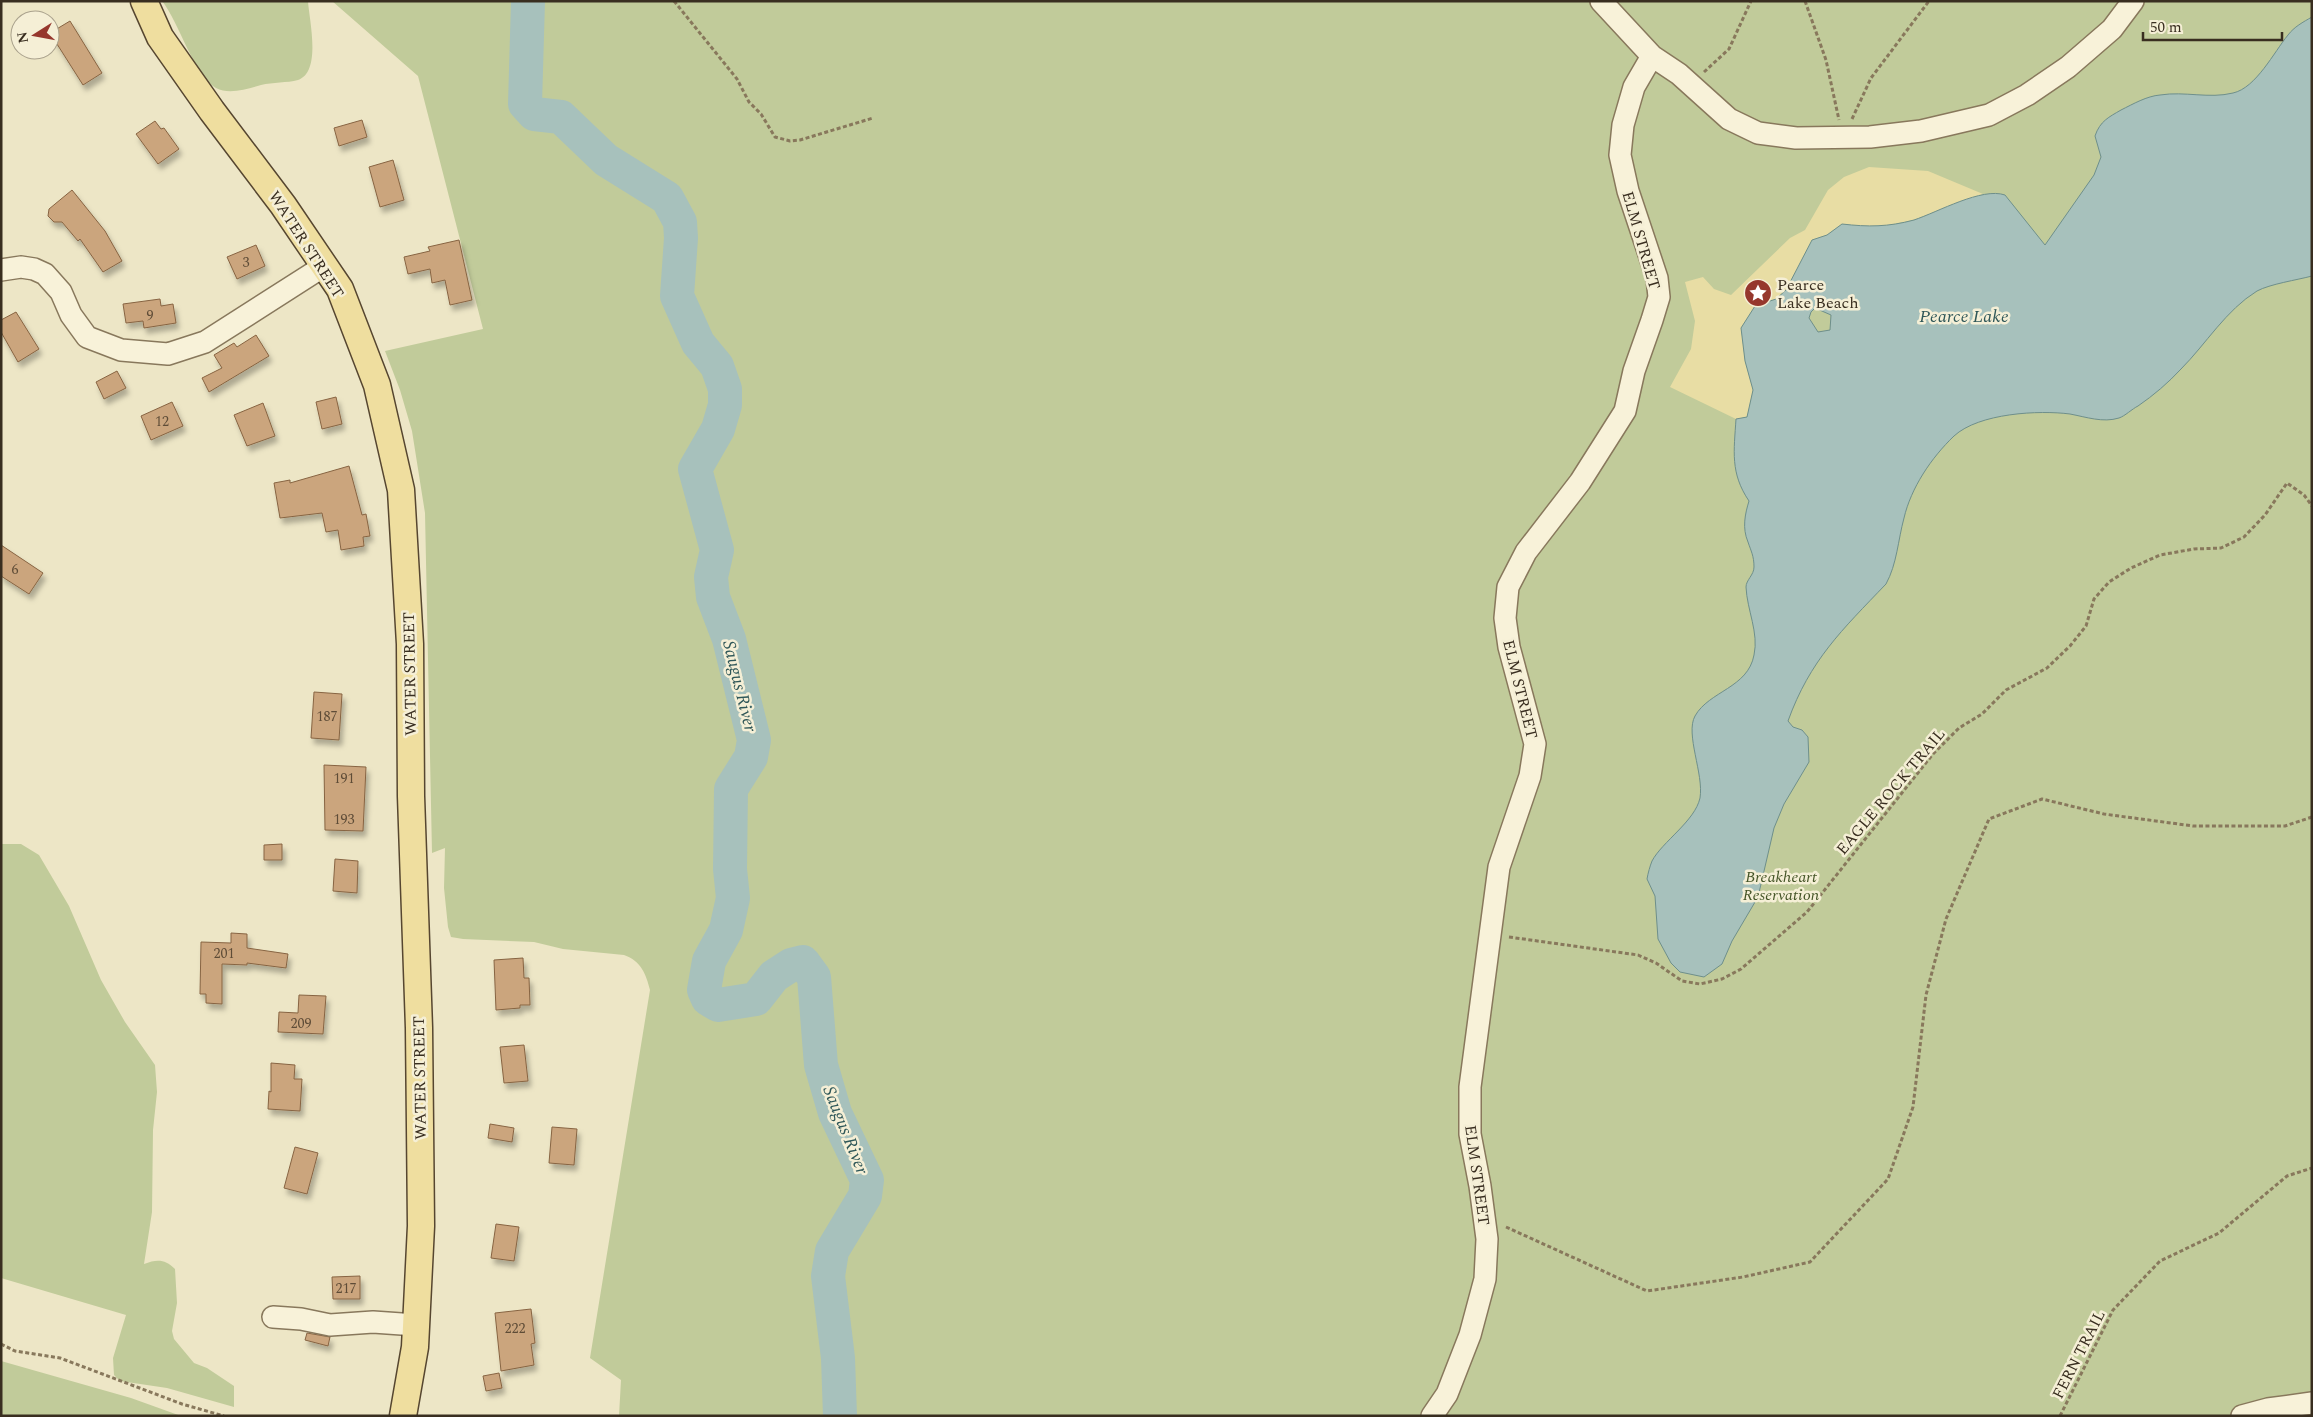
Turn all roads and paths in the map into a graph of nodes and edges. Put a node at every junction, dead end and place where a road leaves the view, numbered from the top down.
1 (144, 1) edge
2 (674, 1) edge
3 (1601, 1) edge
4 (1751, 1) edge
5 (1805, 1) edge
6 (1929, 1) edge
7 (2133, 1) edge
8 (1652, 56) junction
9 (1691, 84) junction
10 (873, 118) dead end
11 (1843, 137) junction
12 (324, 266) junction
13 (1, 270) edge
14 (2312, 506) edge
15 (2312, 817) edge
16 (1490, 934) junction
17 (2312, 1168) edge
18 (1484, 1218) junction
19 (273, 1317) dead end
20 (416, 1325) junction
21 (1, 1344) edge
22 (2312, 1403) edge
23 (224, 1416) edge
24 (404, 1416) edge
25 (1432, 1416) edge
26 (2060, 1416) edge
27 (2242, 1416) edge

1 - 12 main road, WATER STREET
2 - 10 path
3 - 8 street
4 - 9 path
5 - 11 path
6 - 11 path
7 - 11 street
8 - 9 street
8 - 16 street, ELM STREET
9 - 11 street
12 - 13 street
12 - 20 main road, WATER STREET
14 - 16 path, EAGLE ROCK TRAIL
15 - 18 path
16 - 18 street, ELM STREET
17 - 26 path, FERN TRAIL
18 - 25 street, ELM STREET
19 - 20 street
20 - 24 main road, WATER STREET
21 - 23 path
22 - 27 street

